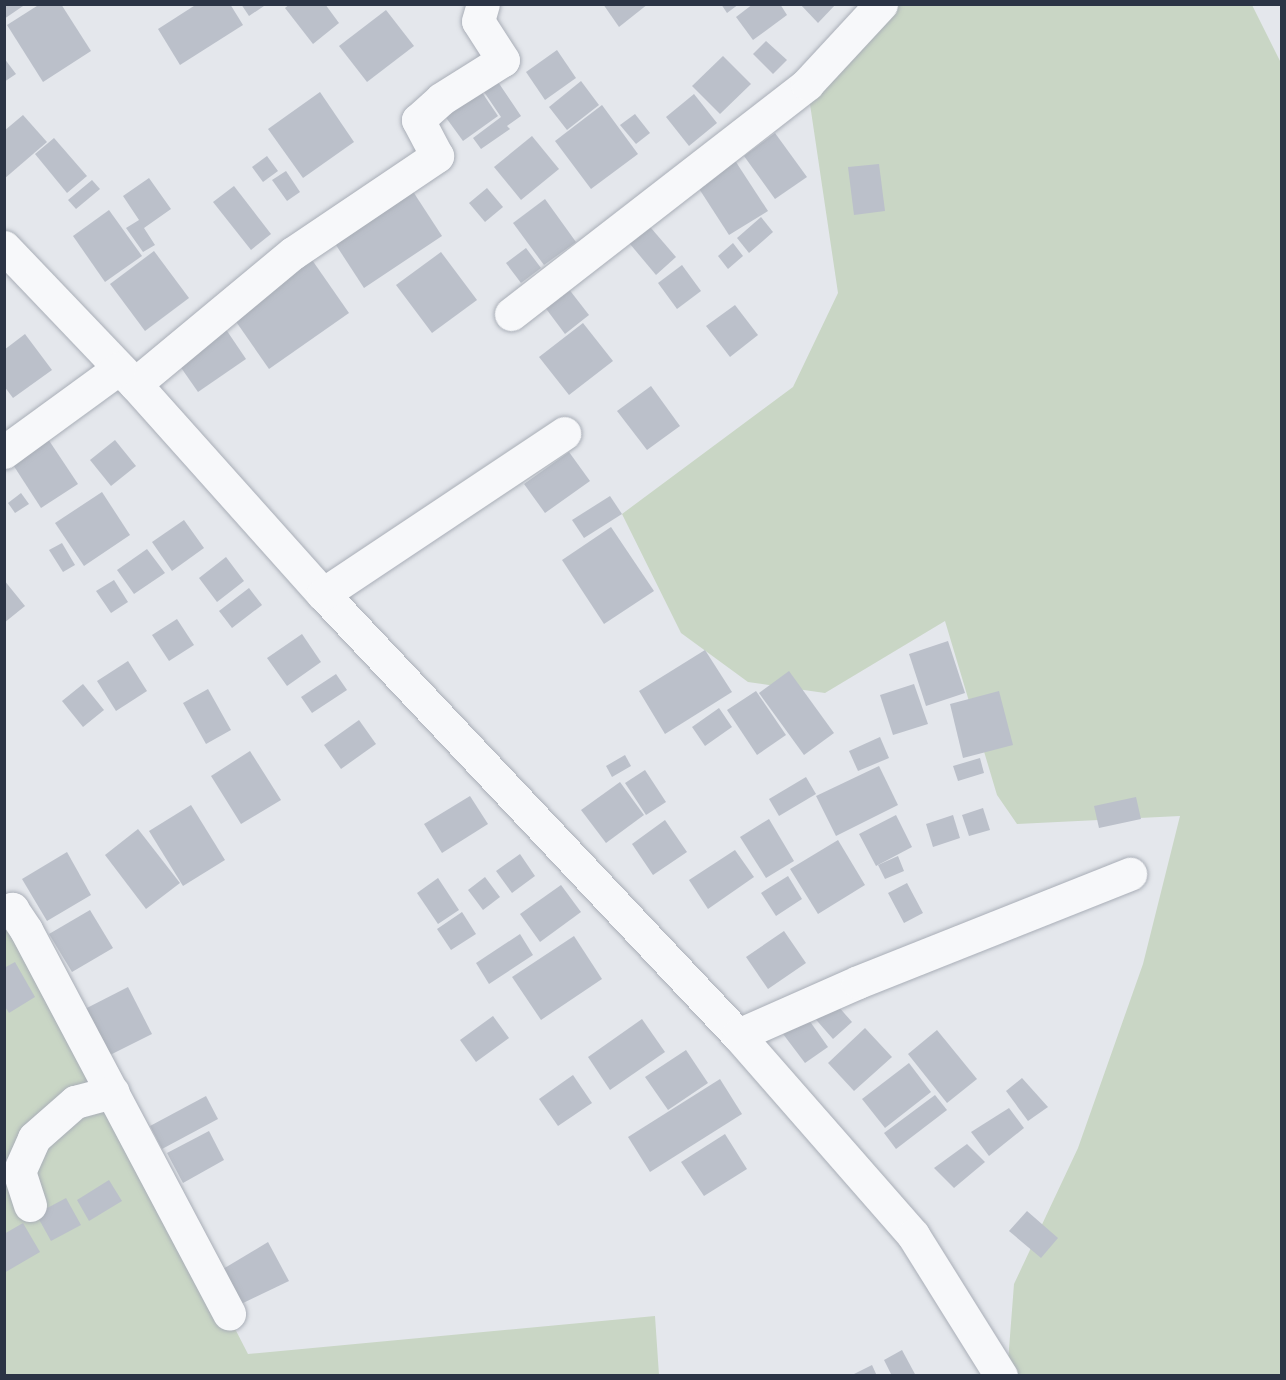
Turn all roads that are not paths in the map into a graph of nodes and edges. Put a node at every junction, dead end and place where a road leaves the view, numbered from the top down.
1 (483, 4) edge
2 (881, 4) edge
3 (4, 247) edge
4 (512, 315) dead end
5 (127, 376) junction
6 (564, 433) dead end
7 (4, 452) edge
8 (323, 594) junction
9 (1130, 874) dead end
10 (4, 912) edge
11 (738, 1035) junction
12 (113, 1092) junction
13 (30, 1205) dead end
14 (229, 1314) dead end
15 (1001, 1376) edge

1 - 5 street
2 - 4 street
3 - 5 street
5 - 7 street
5 - 8 street
6 - 8 street
8 - 11 street
9 - 11 street
10 - 12 street
11 - 15 street
12 - 13 street
12 - 14 street

